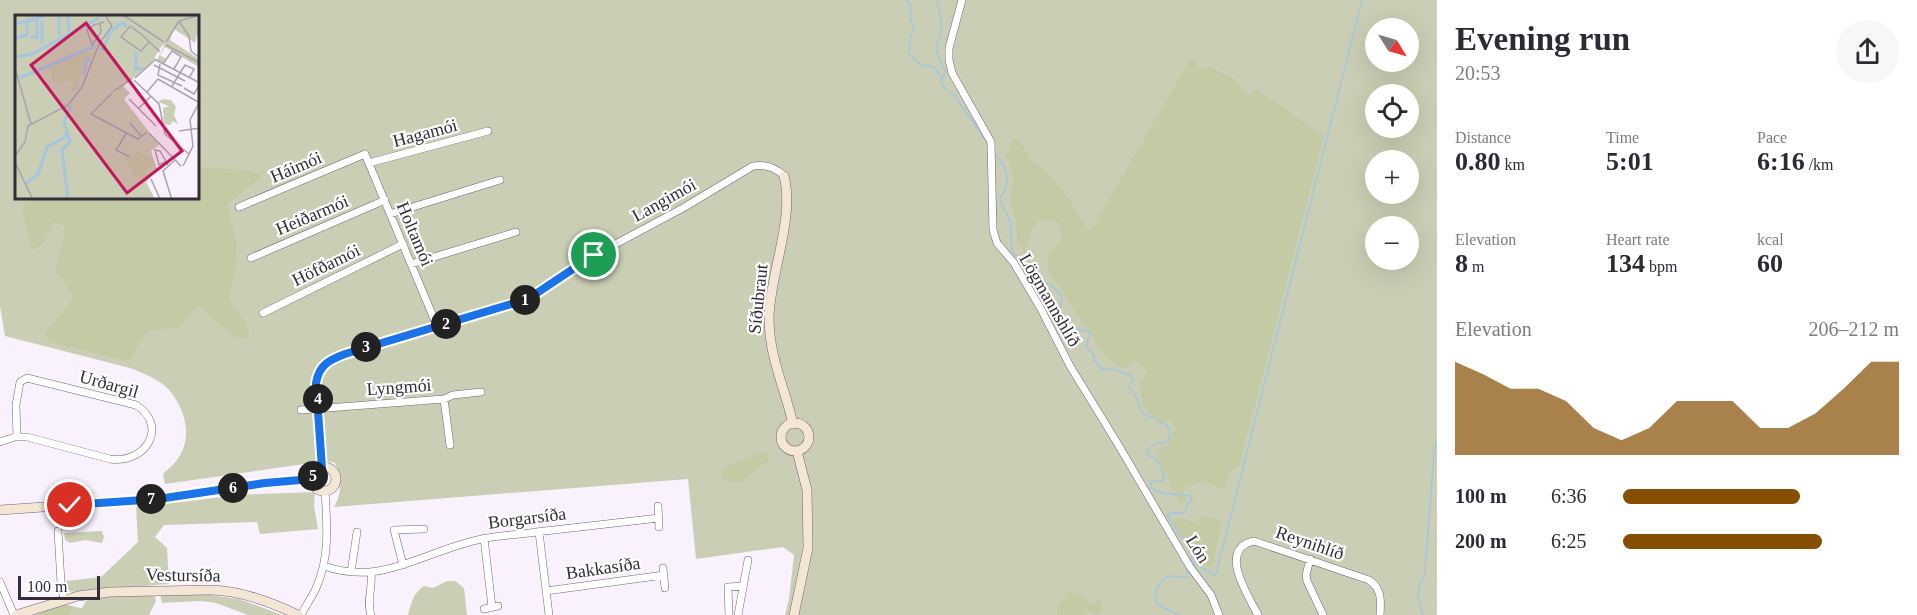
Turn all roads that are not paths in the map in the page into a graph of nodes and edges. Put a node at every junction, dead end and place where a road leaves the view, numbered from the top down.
1 (962, 0) edge
2 (488, 132) dead end
3 (366, 154) joint
4 (369, 163) junction
5 (784, 176) joint
6 (500, 180) dead end
7 (385, 200) junction
8 (239, 207) dead end
9 (390, 213) junction
10 (516, 232) dead end
11 (403, 244) junction
12 (251, 258) dead end
13 (411, 264) junction
14 (263, 313) dead end
15 (437, 326) junction
16 (481, 392) dead end
17 (444, 399) junction
18 (320, 408) junction
19 (301, 410) dead end
20 (793, 424) junction
21 (17, 437) junction
22 (0, 442) edge
23 (450, 445) dead end
24 (797, 451) junction
25 (322, 468) junction
26 (312, 479) junction
27 (325, 491) junction
28 (1150, 500) joint
29 (658, 506) dead end
30 (0, 510) edge
31 (659, 518) junction
32 (660, 527) dead end
33 (424, 529) dead end
34 (58, 531) dead end
35 (357, 531) dead end
36 (539, 532) junction
37 (484, 538) junction
38 (1310, 558) junction
39 (748, 560) dead end
40 (403, 565) junction
41 (324, 566) junction
42 (351, 572) junction
43 (371, 573) junction
44 (0, 582) edge
45 (743, 586) junction
46 (665, 588) dead end
47 (546, 591) junction
48 (64, 600) junction
49 (491, 607) dead end
50 (15, 615) edge
51 (299, 615) edge
52 (371, 615) edge
53 (549, 615) edge
54 (729, 615) edge
55 (738, 615) edge
56 (794, 615) edge
57 (1219, 615) edge
58 (1258, 615) edge
59 (1323, 615) edge
60 (1380, 615) edge

1 - 28 street, Lögmannshlíð
2 - 4 street, Hagamói
3 - 4 street, Holtamói
3 - 8 street, Háimói
4 - 7 street, Holtamói
5 - 15 street, Langimói
5 - 20 street, Síðubraut
6 - 9 street
7 - 9 street, Holtamói
7 - 12 street, Heiðarmói
9 - 11 street, Holtamói
10 - 13 street
11 - 13 street, Holtamói
11 - 14 street, Höfðamói
13 - 15 street, Holtamói
15 - 18 street, Langimói
16 - 17 street, Lyngmói
17 - 18 street, Lyngmói
17 - 23 street
18 - 19 street, Lyngmói
18 - 25 street, Langimói
20 - 24 street
20 - 24 street
21 - 21 street, Urðargil
21 - 22 street, Urðargil
24 - 56 street
25 - 26 street
25 - 27 street
26 - 27 street
26 - 30 street
27 - 41 street
28 - 57 street, Lón
29 - 31 street
31 - 32 street
31 - 36 street, Borgarsíða
33 - 40 street
34 - 48 street
35 - 42 street
36 - 37 street, Borgarsíða
36 - 47 street
37 - 40 street, Borgarsíða
37 - 49 street
38 - 58 street, Reynihlíð
38 - 59 street
38 - 60 street, Reynihlíð
39 - 45 street
40 - 43 street, Borgarsíða
41 - 42 street, Borgarsíða
41 - 51 street
42 - 43 street, Borgarsíða
43 - 52 street
44 - 50 street, Vestursíða
45 - 54 street
45 - 55 street
46 - 47 street, Bakkasíða
47 - 53 street
48 - 50 street, Vestursíða
48 - 51 street, Vestursíða

